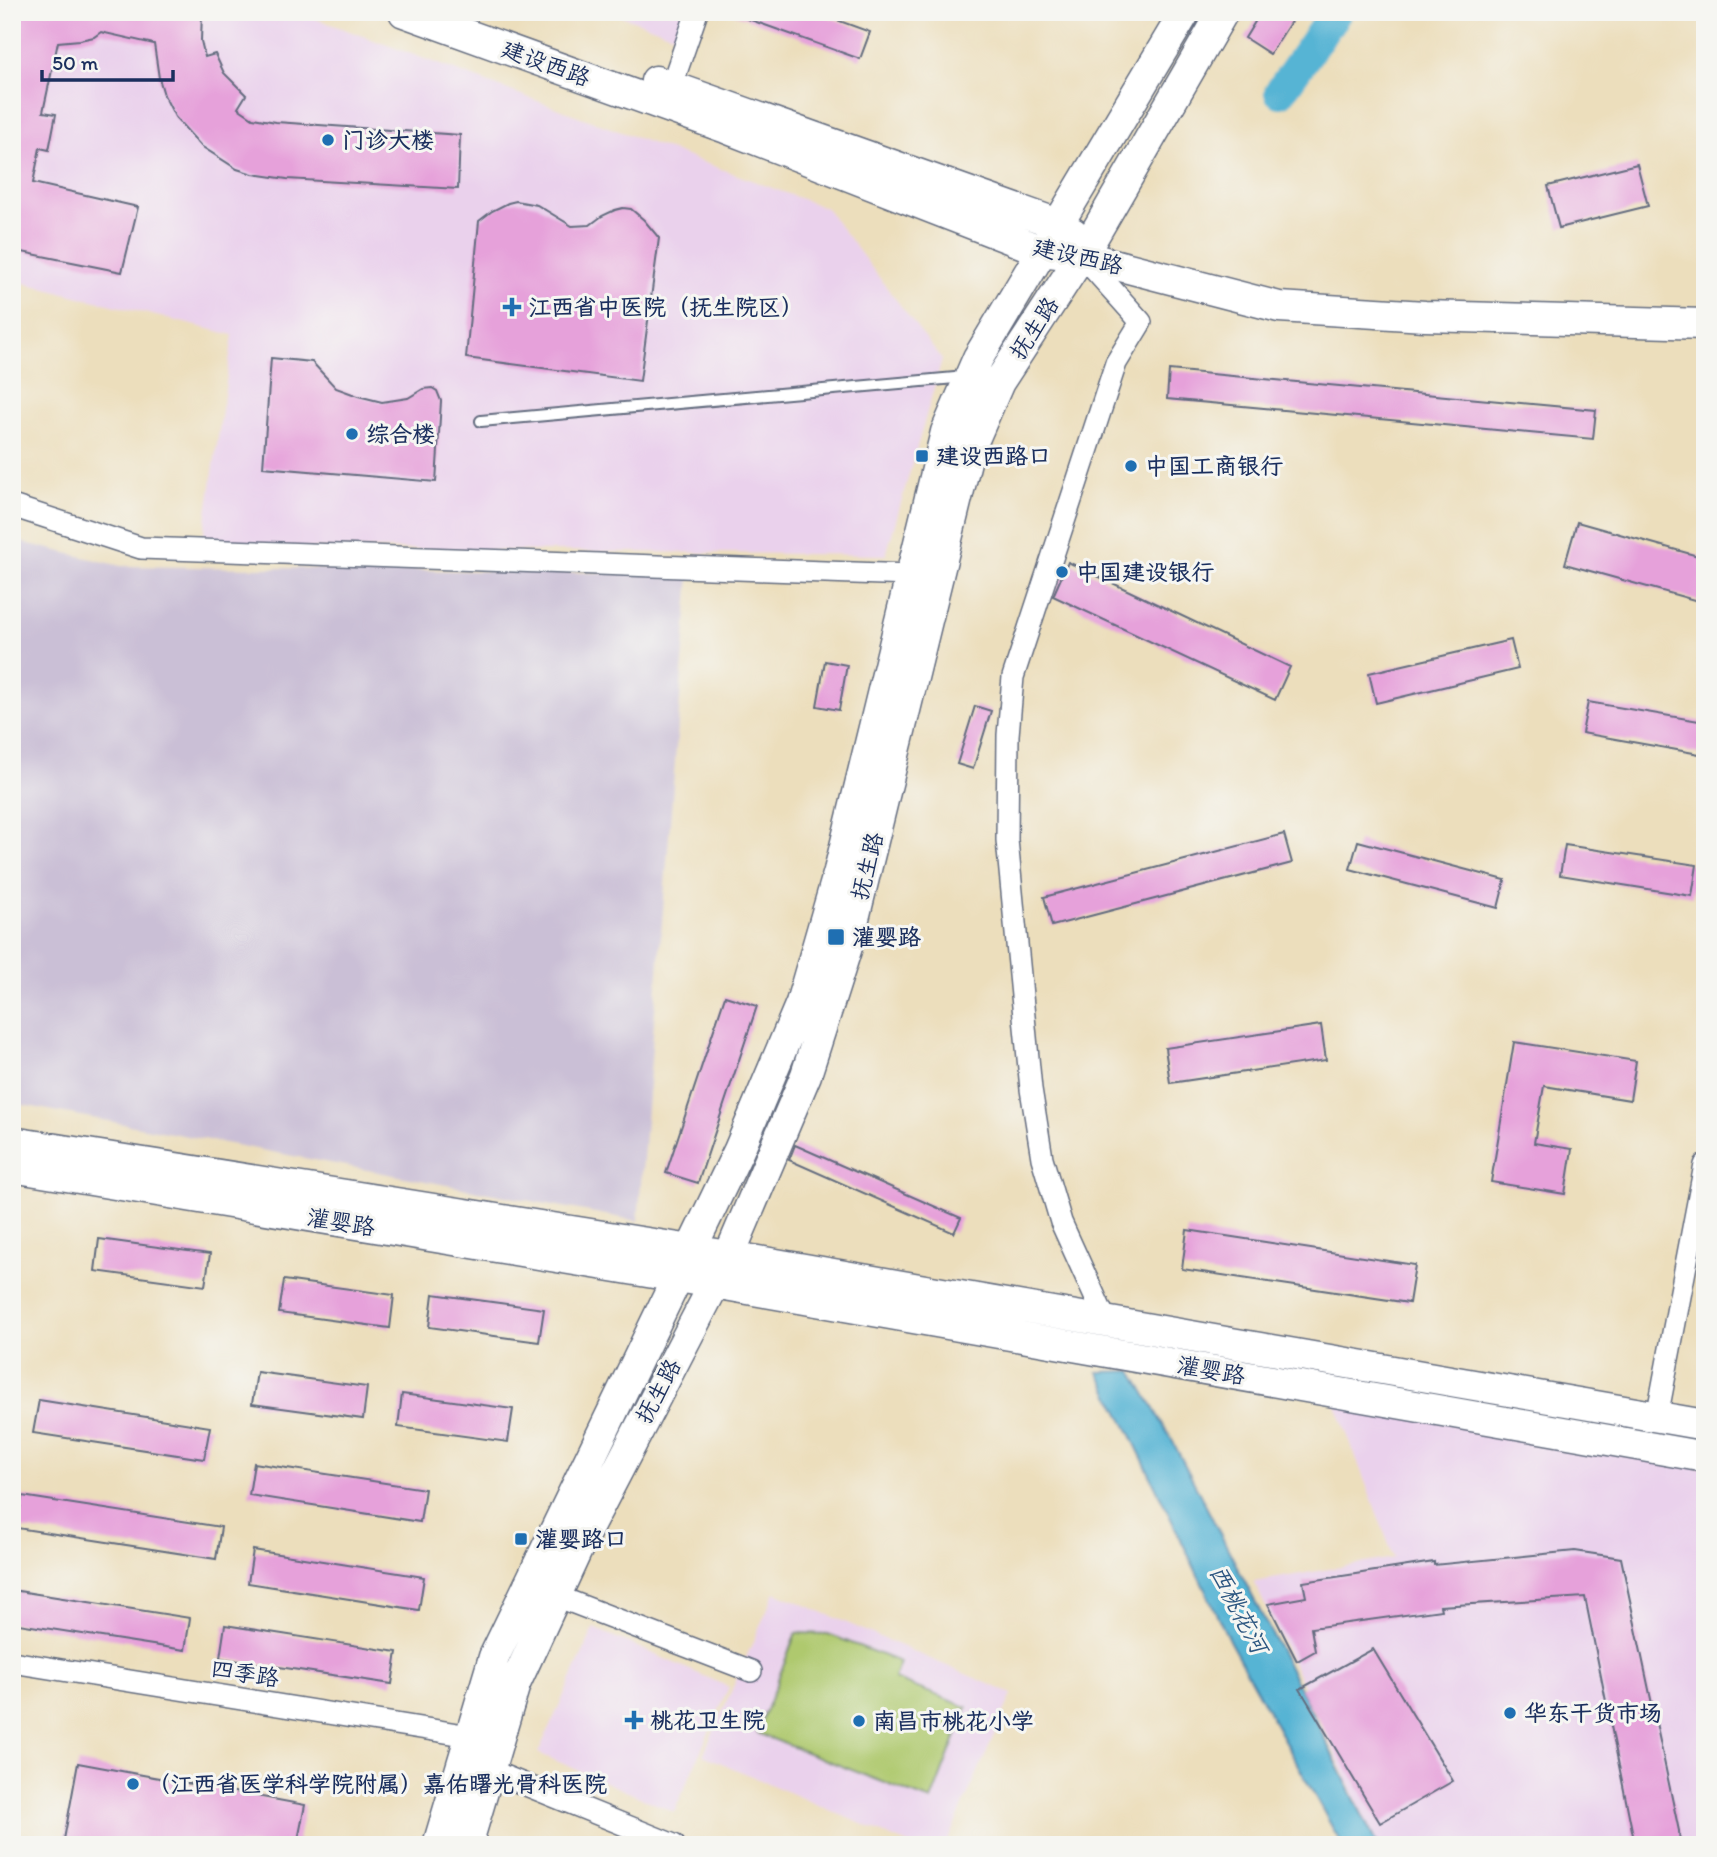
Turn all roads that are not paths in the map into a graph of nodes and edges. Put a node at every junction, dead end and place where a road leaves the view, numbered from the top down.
1 (404, 12) edge
2 (457, 12) edge
3 (697, 12) edge
4 (1185, 12) edge
5 (1223, 12) edge
6 (671, 87) junction
7 (1058, 224) junction
8 (1085, 250) junction
9 (1042, 251) junction
10 (1705, 313) edge
11 (1705, 324) edge
12 (970, 376) junction
13 (481, 421) dead end
14 (12, 506) edge
15 (911, 575) junction
16 (12, 1142) edge
17 (1705, 1165) edge
18 (12, 1167) edge
19 (692, 1250) junction
20 (729, 1256) junction
21 (678, 1278) junction
22 (714, 1283) junction
23 (1106, 1321) junction
24 (1657, 1417) junction
25 (1705, 1425) edge
26 (1705, 1457) edge
27 (556, 1596) junction
28 (12, 1661) edge
29 (751, 1671) dead end
30 (470, 1736) junction
31 (487, 1776) junction
32 (438, 1845) edge
33 (467, 1845) edge
34 (638, 1845) edge
35 (674, 1845) edge

1 - 9 main road, 建设西路
2 - 6 main road, 建设西路
3 - 6 street
4 - 7 main road, 抚生路
5 - 8 main road, 抚生路
6 - 7 main road, 建设西路
7 - 8 main road, 建设西路
7 - 9 main road, 抚生路
8 - 9 main road, 建设西路
8 - 10 main road, 建设西路
8 - 11 main road, 建设西路
8 - 20 main road, 抚生路
8 - 23 street
9 - 12 main road, 抚生路
12 - 13 lane
12 - 15 main road, 抚生路
14 - 15 street
15 - 19 main road, 抚生路
16 - 19 main road, 灌婴路
17 - 24 street
18 - 21 main road, 灌婴路
19 - 20 main road, 灌婴路
19 - 21 main road, 抚生路
20 - 22 main road, 抚生路
20 - 23 main road, 灌婴路
21 - 22 main road, 灌婴路
21 - 30 main road, 抚生路
22 - 26 main road, 灌婴路
22 - 27 main road, 抚生路
23 - 24 main road, 灌婴路
24 - 25 main road, 灌婴路
27 - 29 street
27 - 31 main road, 抚生路
28 - 30 street, 四季路
30 - 32 main road, 抚生路
31 - 33 main road, 抚生路
31 - 34 street
31 - 35 street

